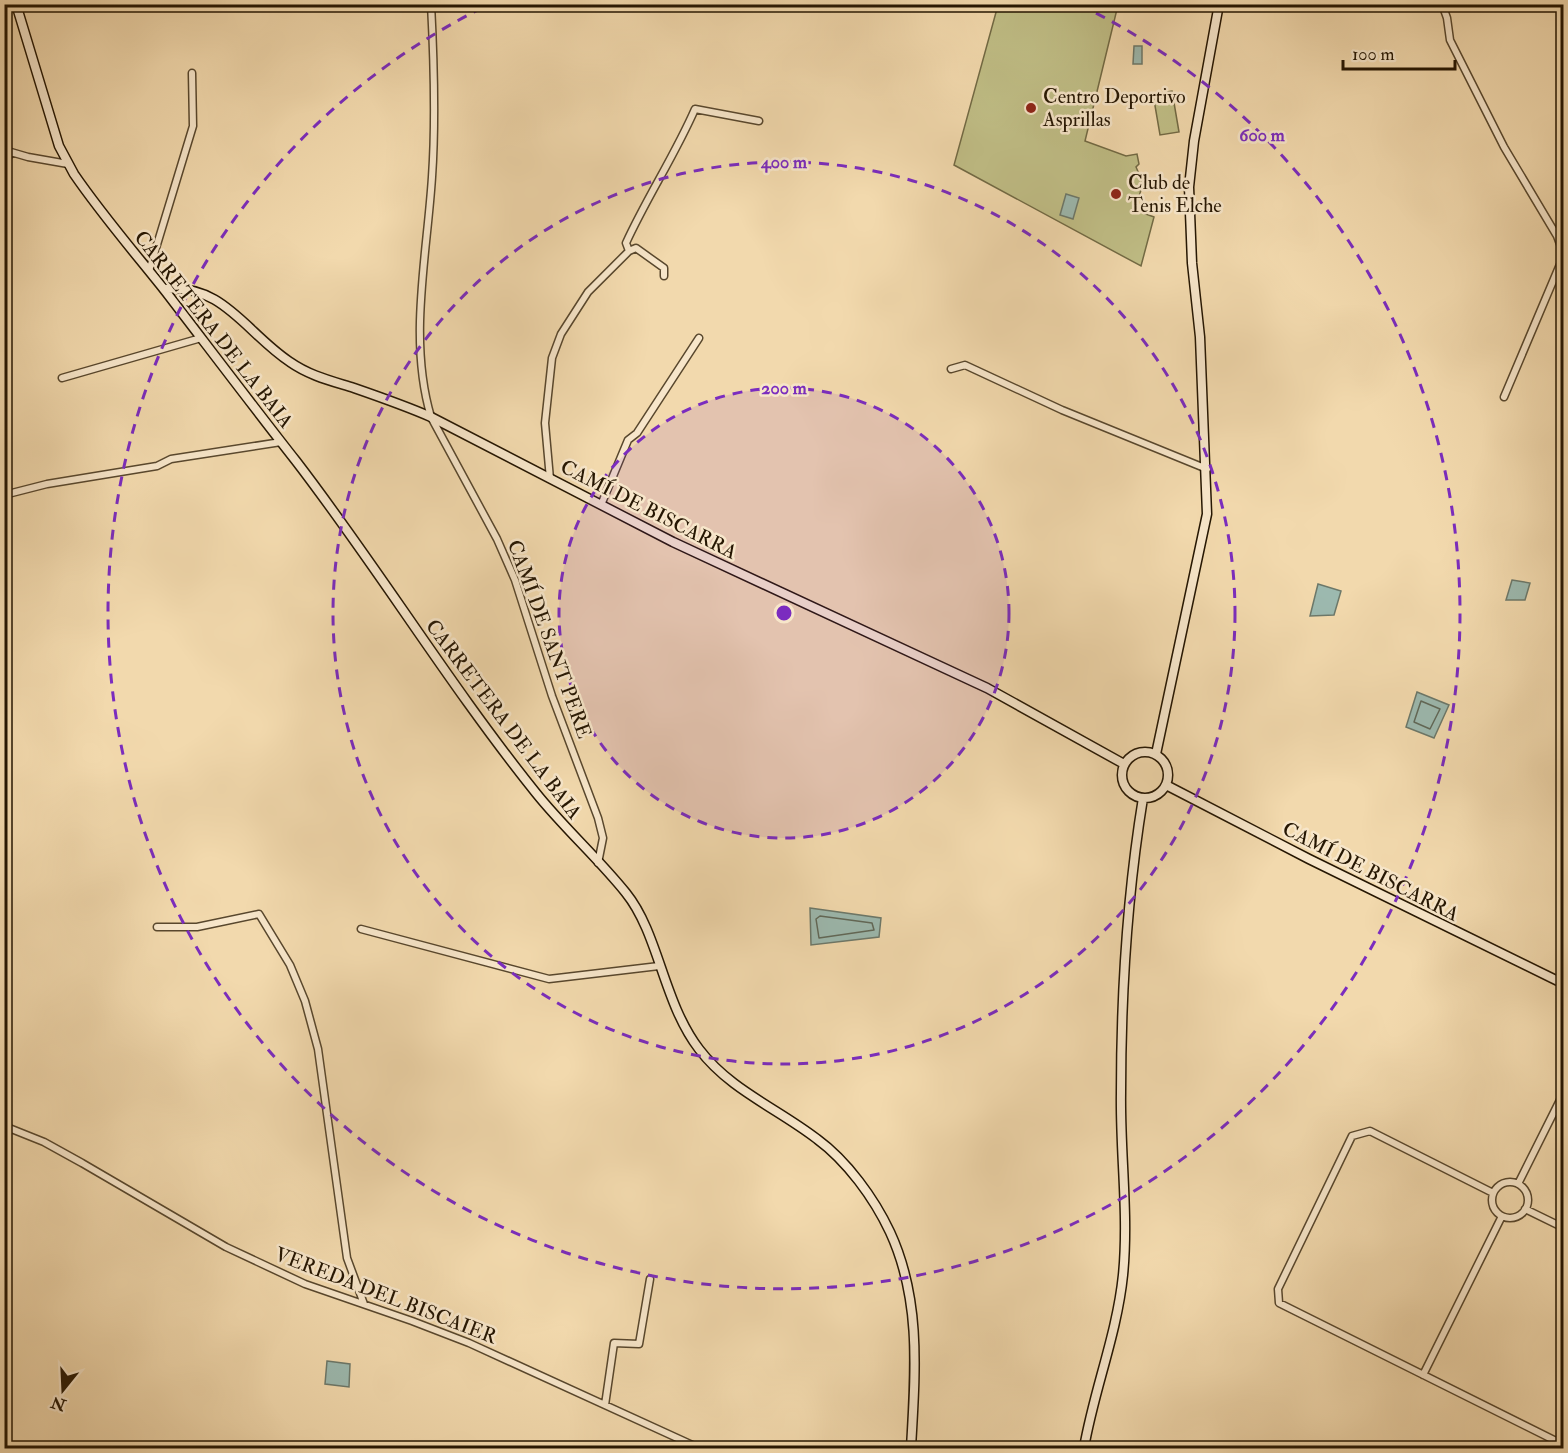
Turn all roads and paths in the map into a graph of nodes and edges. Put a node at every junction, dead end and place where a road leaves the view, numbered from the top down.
1 (16, 4) edge
2 (431, 4) edge
3 (1219, 4) edge
4 (1442, 4) edge
5 (192, 73) dead end
6 (759, 121) dead end
7 (8, 151) edge
8 (4, 164) edge
9 (68, 164) junction
10 (629, 250) junction
11 (1563, 255) edge
12 (149, 270) junction
13 (664, 276) dead end
14 (164, 289) junction
15 (201, 338) junction
16 (699, 338) dead end
17 (951, 369) dead end
18 (62, 378) dead end
19 (1504, 397) dead end
20 (432, 417) junction
21 (281, 442) junction
22 (1207, 469) junction
23 (550, 478) junction
24 (4, 495) edge
25 (601, 504) junction
26 (1156, 754) junction
27 (1124, 764) junction
28 (1166, 785) junction
29 (1143, 798) junction
30 (598, 863) junction
31 (157, 927) dead end
32 (361, 929) dead end
33 (658, 966) junction
34 (1563, 984) edge
35 (1563, 1092) edge
36 (4, 1126) edge
37 (1518, 1184) junction
38 (1493, 1193) junction
39 (1525, 1209) junction
40 (1502, 1216) junction
41 (1563, 1228) edge
42 (650, 1279) dead end
43 (364, 1304) junction
44 (1423, 1375) junction
45 (605, 1405) junction
46 (1563, 1445) edge
47 (699, 1449) edge
48 (911, 1449) edge
49 (1084, 1449) edge

1 - 9 main road, CARRETERA DE LA BAIA
2 - 20 street, CAMÍ DE SANT PERE
3 - 22 main road
4 - 11 street
5 - 12 street
6 - 10 street
7 - 8 street
7 - 9 street
9 - 12 main road, CARRETERA DE LA BAIA
10 - 13 street
10 - 23 street
11 - 19 street
12 - 14 main road, CARRETERA DE LA BAIA
14 - 15 main road, CARRETERA DE LA BAIA
14 - 20 main road, CAMÍ DE BISCARRA
15 - 18 street
15 - 21 main road, CARRETERA DE LA BAIA
16 - 25 street
17 - 22 street
20 - 23 main road, CAMÍ DE BISCARRA
20 - 30 street, CAMÍ DE SANT PERE
21 - 24 street
21 - 30 main road, CARRETERA DE LA BAIA
22 - 26 main road
23 - 25 main road, CAMÍ DE BISCARRA
25 - 27 main road, CAMÍ DE BISCARRA
26 - 27 main road
26 - 28 main road
27 - 29 main road
28 - 29 main road
28 - 34 main road, CAMÍ DE BISCARRA
29 - 49 main road
30 - 33 main road, CARRETERA DE LA BAIA
31 - 43 street
32 - 33 street
33 - 48 main road, CARRETERA DE LA BAIA
35 - 37 street
36 - 43 street, VEREDA DEL BISCAIER
37 - 38 street
37 - 39 street
38 - 40 street
38 - 44 street
39 - 40 street
39 - 41 street
40 - 44 street
42 - 45 street
43 - 45 street, VEREDA DEL BISCAIER
44 - 46 street
45 - 47 street, VEREDA DEL BISCAIER

